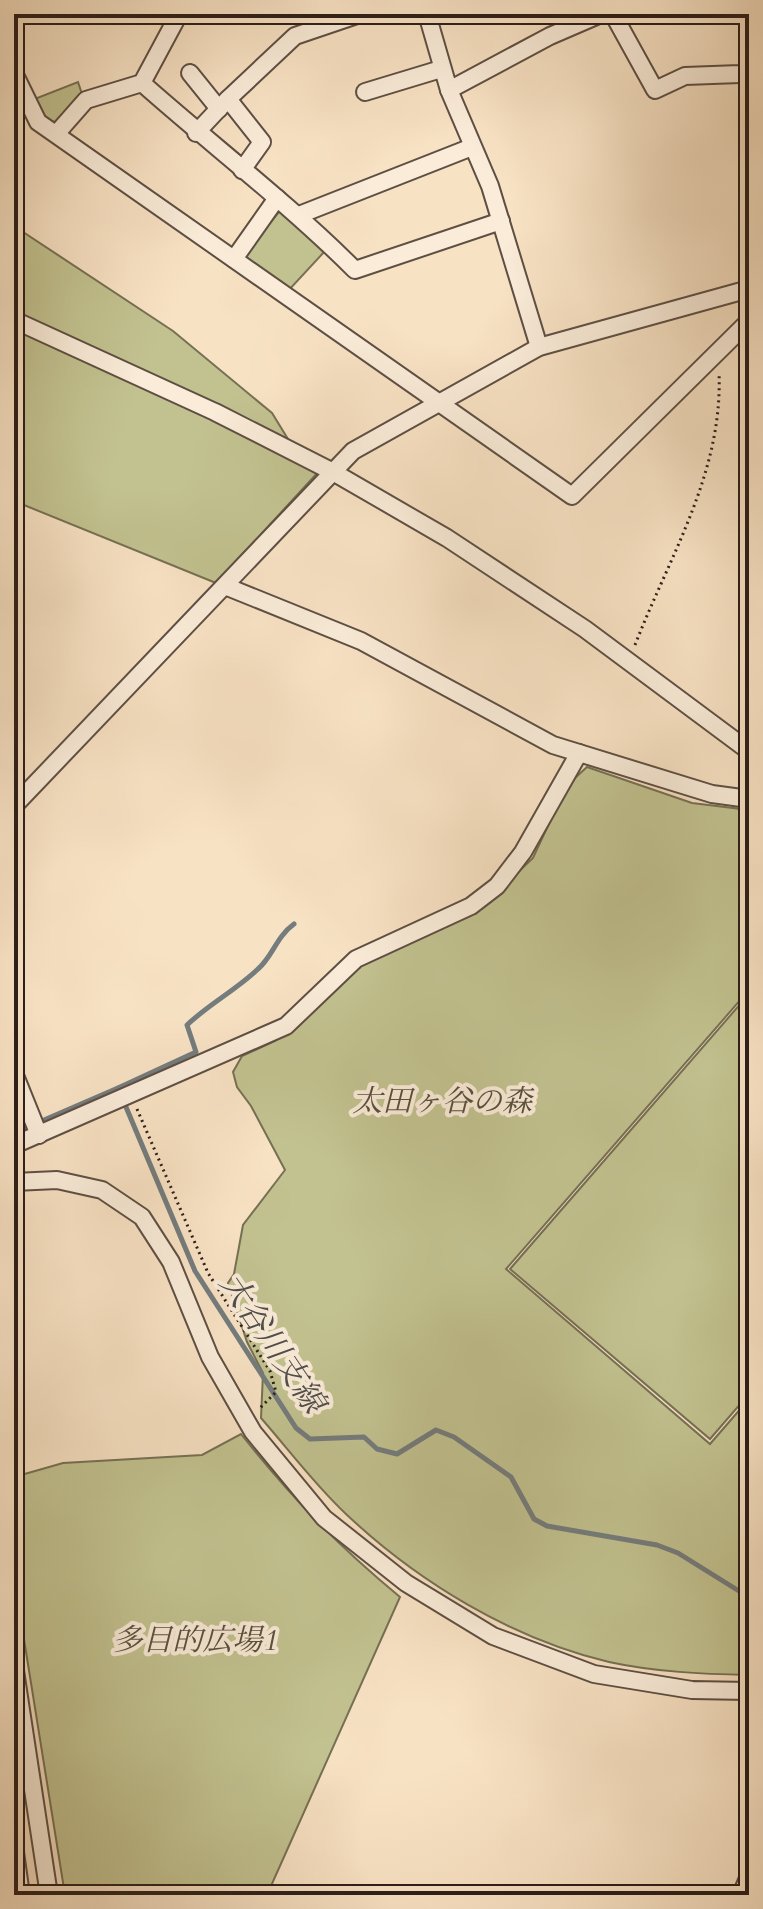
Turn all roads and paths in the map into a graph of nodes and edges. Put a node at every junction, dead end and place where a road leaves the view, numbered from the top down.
1 (179, 14) edge
2 (360, 14) edge
3 (427, 14) edge
4 (601, 14) edge
5 (613, 14) edge
6 (441, 69) junction
7 (749, 71) edge
8 (14, 73) edge
9 (190, 73) dead end
10 (142, 83) junction
11 (449, 90) junction
12 (365, 92) dead end
13 (224, 104) junction
14 (57, 133) junction
15 (196, 133) junction
16 (472, 147) junction
17 (242, 170) junction
18 (277, 198) junction
19 (299, 215) junction
20 (501, 221) junction
21 (234, 259) junction
22 (749, 289) edge
23 (14, 320) edge
24 (749, 321) edge
25 (539, 347) junction
26 (718, 349) junction
27 (439, 403) junction
28 (333, 472) junction
29 (225, 586) junction
30 (629, 660) junction
31 (749, 751) edge
32 (579, 753) junction
33 (749, 799) edge
34 (14, 806) edge
35 (14, 1073) edge
36 (130, 1095) junction
37 (39, 1135) junction
38 (14, 1145) edge
39 (14, 1182) edge
40 (260, 1408) dead end
41 (14, 1664) edge
42 (749, 1691) edge
43 (14, 1845) edge
44 (749, 1876) edge
45 (21, 1895) edge
46 (49, 1895) edge
47 (741, 1895) edge

1 - 10 street
2 - 13 street
3 - 6 street
4 - 11 street
5 - 7 street
6 - 11 street
6 - 12 street
8 - 14 street
9 - 13 street
10 - 14 street
10 - 15 street
11 - 16 street
13 - 15 street
13 - 17 street
14 - 21 street
15 - 17 street
16 - 19 street
16 - 20 street
17 - 18 street
18 - 19 street
18 - 21 street
19 - 20 street
20 - 25 street
21 - 27 street
22 - 25 street
23 - 28 street
24 - 26 street
25 - 27 street
26 - 27 street
26 - 30 path
27 - 28 street
28 - 29 street
28 - 30 street
29 - 32 street
29 - 34 street
30 - 31 street
32 - 33 street
32 - 36 street
35 - 37 street
36 - 37 street
36 - 40 path
37 - 38 street
39 - 42 street
41 - 46 street
43 - 45 street
44 - 47 street

